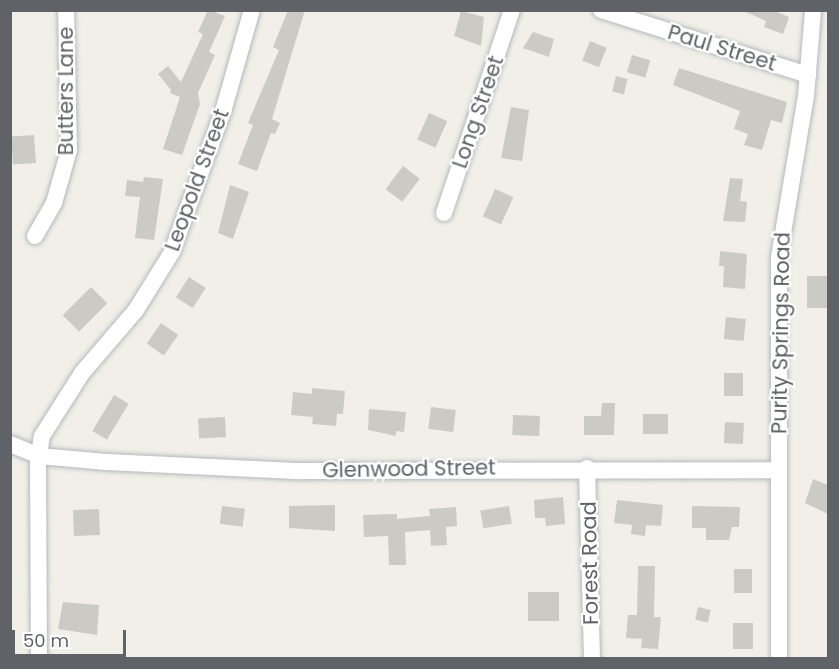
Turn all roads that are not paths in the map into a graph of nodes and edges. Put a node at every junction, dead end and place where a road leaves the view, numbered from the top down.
1 (66, 10) edge
2 (252, 10) edge
3 (512, 10) edge
4 (601, 10) edge
5 (813, 10) edge
6 (808, 75) junction
7 (444, 213) dead end
8 (35, 236) dead end
9 (10, 444) edge
10 (39, 456) junction
11 (587, 468) junction
12 (779, 470) junction
13 (39, 658) edge
14 (592, 658) edge
15 (779, 658) edge

1 - 8 street, Butters Lane
2 - 10 street, Leopold Street
3 - 7 street, Long Street
4 - 6 street, Paul Street
5 - 6 street, Purity Springs Road
6 - 12 street, Purity Springs Road
9 - 10 street, Glenwood Street
10 - 11 street, Glenwood Street
10 - 13 street, Leopold Street
11 - 12 street, Glenwood Street
11 - 14 street, Forest Road
12 - 15 street, Purity Springs Road

